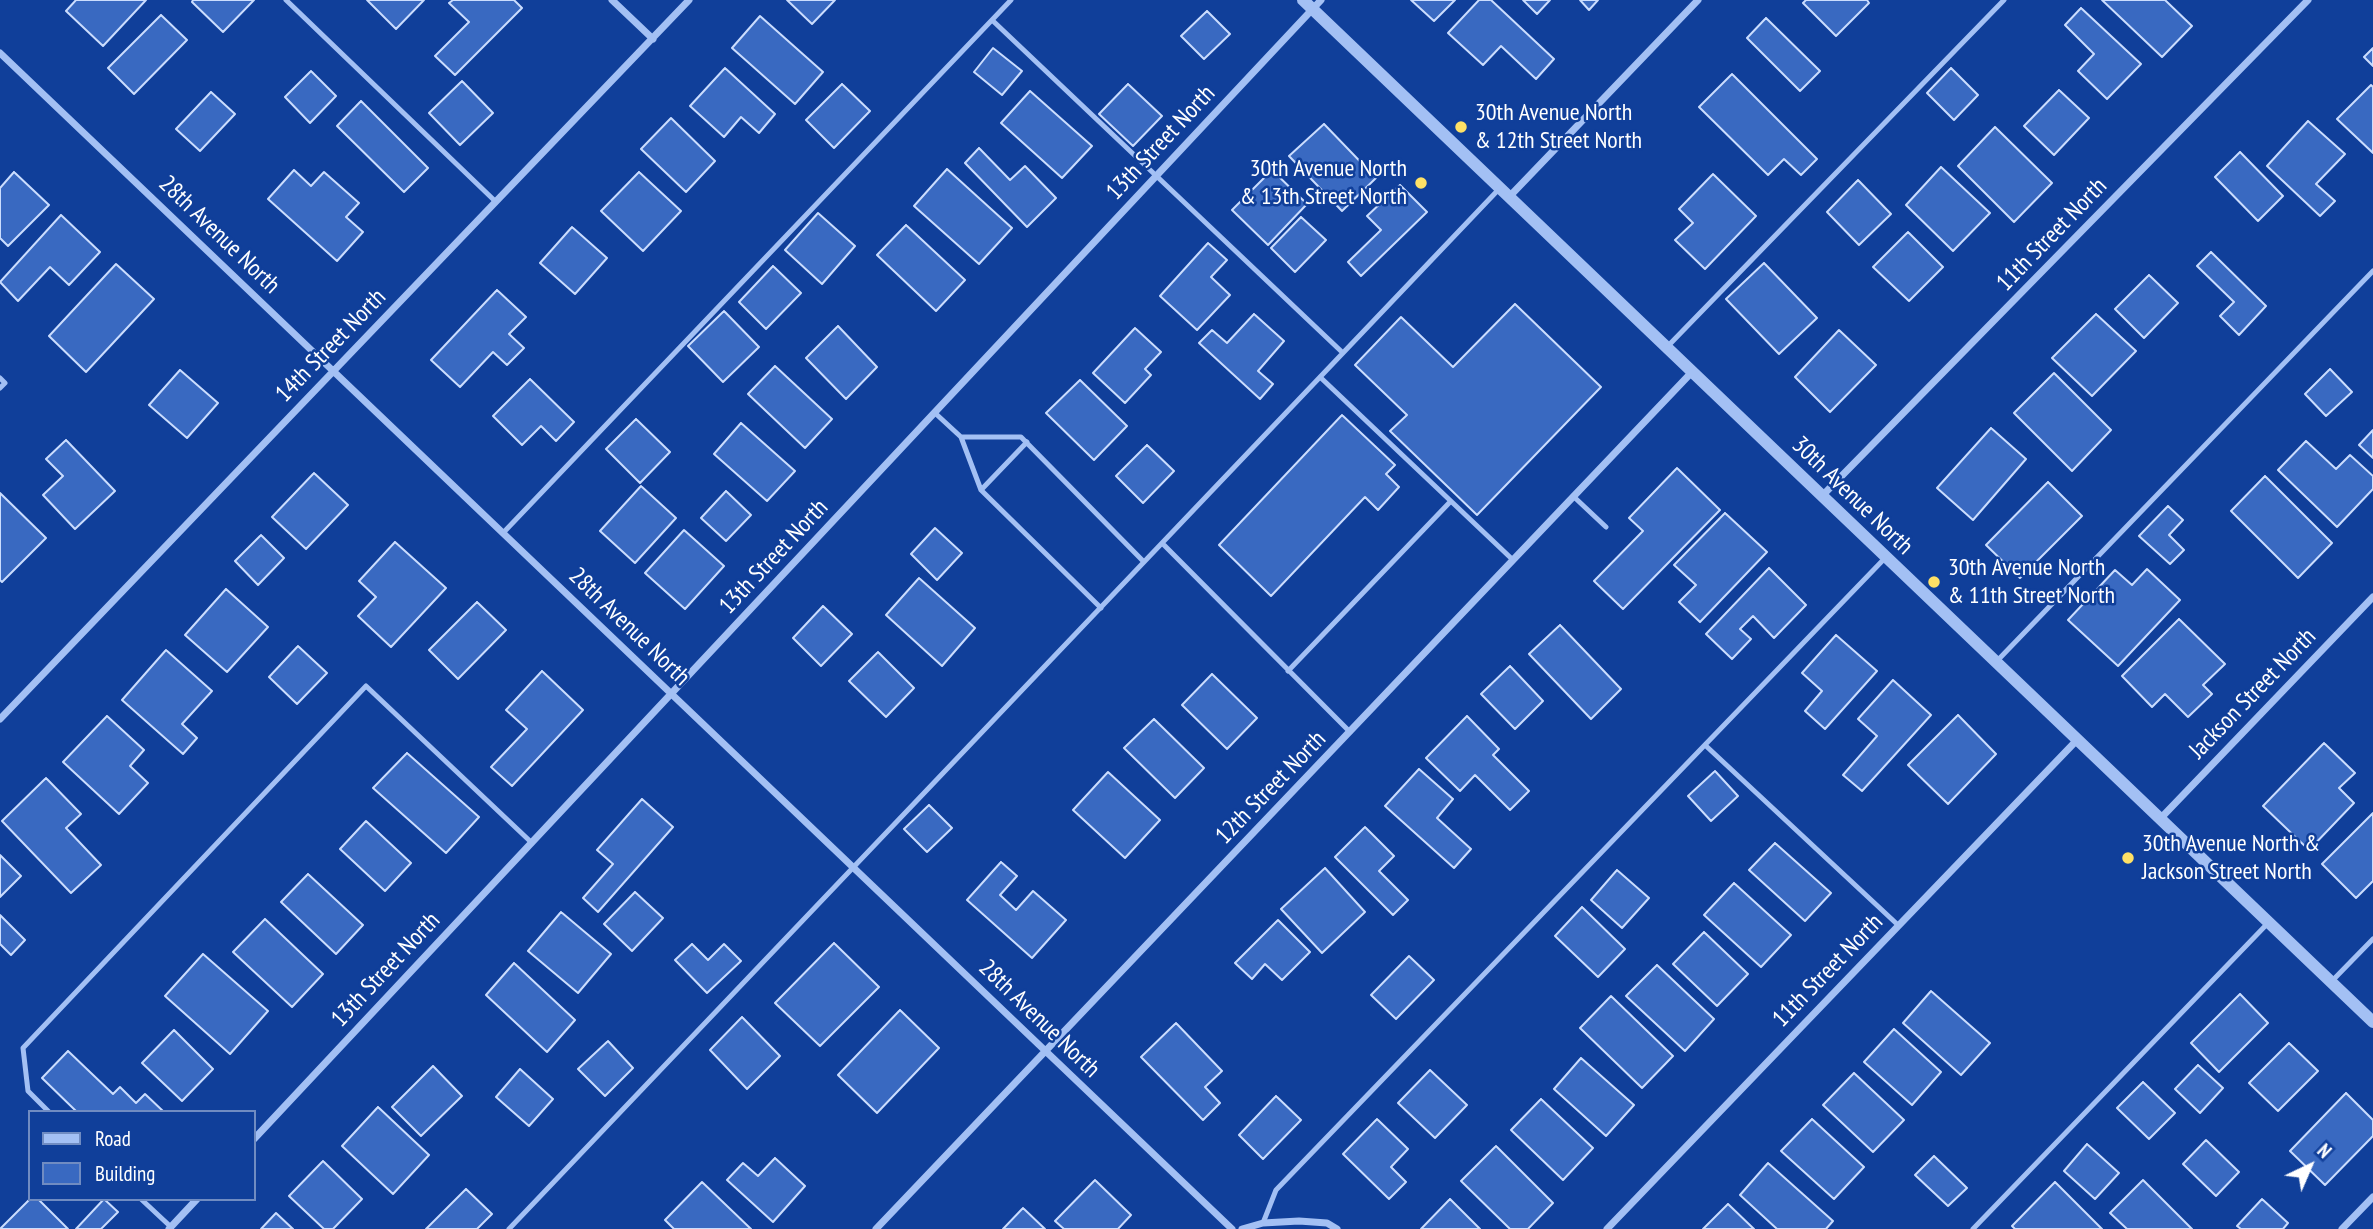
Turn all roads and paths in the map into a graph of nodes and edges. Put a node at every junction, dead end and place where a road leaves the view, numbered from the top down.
1 (286, 0) edge
2 (612, 0) edge
3 (689, 0) edge
4 (1011, 0) edge
5 (1698, 0) edge
6 (2004, 0) edge
7 (2308, 0) edge
8 (1312, 3) edge
9 (992, 20) junction
10 (653, 39) junction
11 (0, 53) edge
12 (1156, 176) junction
13 (1505, 192) junction
14 (496, 202) junction
15 (2373, 271) edge
16 (1667, 347) junction
17 (1343, 353) junction
18 (333, 371) junction
19 (1692, 372) junction
20 (1320, 377) junction
21 (0, 378) edge
22 (0, 388) edge
23 (935, 413) junction
24 (961, 437) junction
25 (1027, 442) junction
26 (981, 490) junction
27 (1573, 496) junction
28 (1822, 496) junction
29 (1450, 502) junction
30 (1606, 527) dead end
31 (503, 533) junction
32 (1162, 542) junction
33 (1886, 557) junction
34 (1513, 560) junction
35 (1144, 562) junction
36 (2373, 597) edge
37 (1101, 608) junction
38 (1996, 662) junction
39 (1288, 671) junction
40 (672, 694) junction
41 (0, 719) edge
42 (1350, 732) junction
43 (2077, 740) junction
44 (1705, 745) junction
45 (2160, 819) junction
46 (532, 843) junction
47 (853, 867) junction
48 (2269, 922) junction
49 (1898, 925) junction
50 (2373, 939) edge
51 (2331, 982) junction
52 (2373, 1022) edge
53 (1046, 1052) junction
54 (47, 1110) edge
55 (256, 1137) edge
56 (2373, 1197) edge
57 (143, 1201) edge
58 (195, 1201) edge
59 (1263, 1223) junction
60 (170, 1228) edge
61 (509, 1229) edge
62 (876, 1229) edge
63 (1232, 1229) edge
64 (1242, 1229) edge
65 (1337, 1229) edge
66 (1607, 1229) edge
67 (1973, 1229) edge
68 (2342, 1229) edge

1 - 14 lane
2 - 10 street
3 - 10 street, 14th Street North
4 - 9 lane
5 - 13 street
6 - 16 lane
7 - 28 street, 11th Street North
8 - 12 street, 13th Street North
8 - 13 street, 30th Avenue North
9 - 12 lane
9 - 31 lane
10 - 14 street, 14th Street North
11 - 18 street, 28th Avenue North
12 - 17 lane
12 - 23 street, 13th Street North
13 - 16 street, 30th Avenue North
13 - 17 lane
14 - 18 street, 14th Street North
15 - 38 lane
16 - 19 street, 30th Avenue North
17 - 20 lane
18 - 31 street, 28th Avenue North
18 - 41 street, 14th Street North
19 - 27 street, 12th Street North
19 - 28 street, 30th Avenue North
20 - 29 lane
20 - 32 lane
21 - 22 lane
23 - 24 lane
23 - 40 street, 13th Street North
24 - 25 lane
24 - 26 lane
25 - 26 lane
25 - 35 lane
26 - 37 lane
27 - 30 lane
27 - 34 street, 12th Street North
28 - 33 street, 30th Avenue North
29 - 34 lane
29 - 39 lane
31 - 40 street, 28th Avenue North
32 - 35 lane
32 - 39 lane
33 - 38 street, 30th Avenue North
33 - 44 lane
34 - 42 street, 12th Street North
35 - 37 lane
36 - 45 street, Jackson Street North
37 - 47 lane
38 - 43 street, 30th Avenue North
39 - 42 lane
40 - 46 street, 13th Street North
40 - 47 street, 28th Avenue North
42 - 53 street, 12th Street North
43 - 45 street, 30th Avenue North
43 - 49 street, 11th Street North
44 - 49 lane
44 - 59 lane
45 - 48 street, 30th Avenue North
46 - 54 lane
46 - 55 street, 13th Street North
47 - 53 street, 28th Avenue North
47 - 61 lane
48 - 51 street, 30th Avenue North
48 - 67 lane
49 - 66 street, 11th Street North
50 - 51 lane
51 - 52 street, 30th Avenue North
53 - 62 street, 12th Street North
53 - 63 street, 28th Avenue North
56 - 68 street
57 - 60 lane
58 - 60 street
59 - 64 street
59 - 65 street

